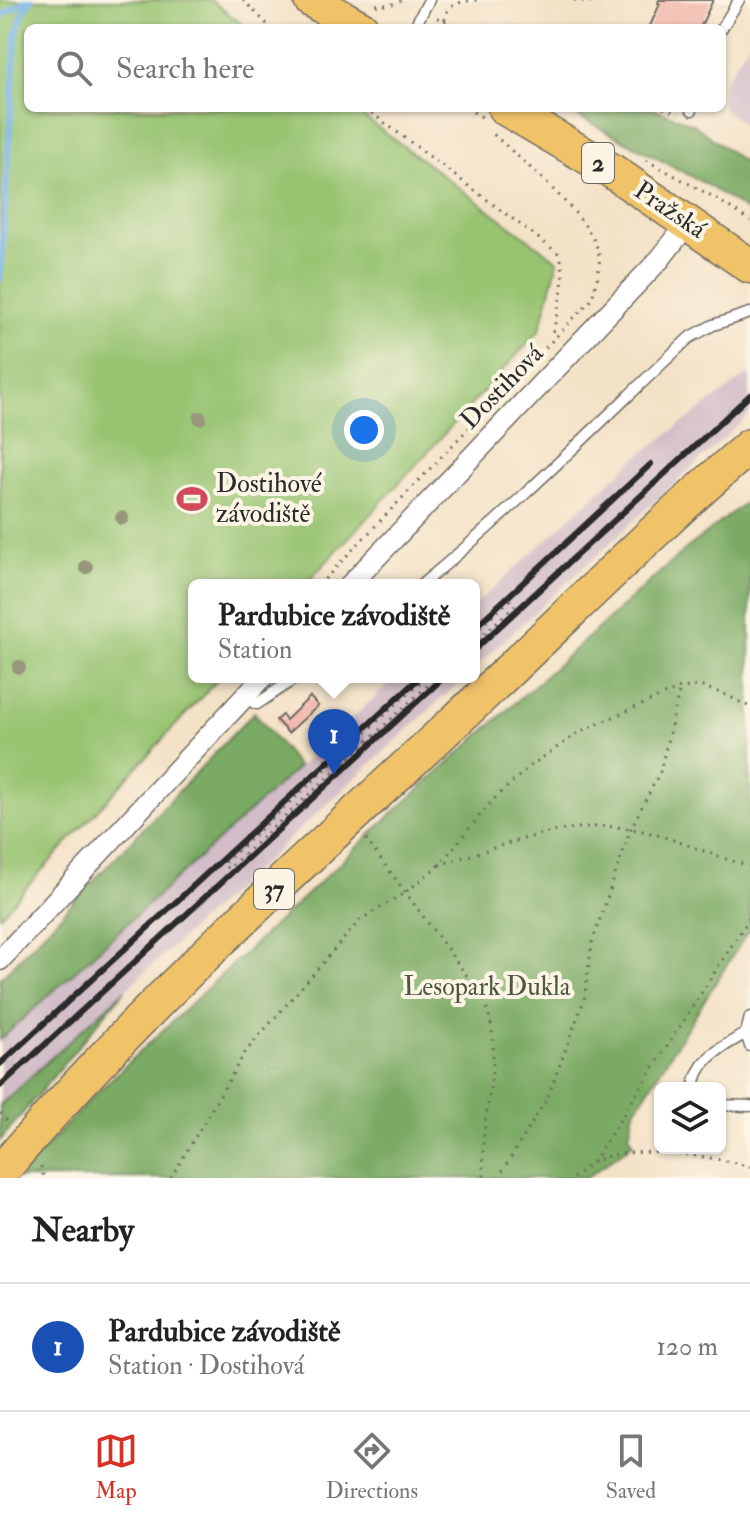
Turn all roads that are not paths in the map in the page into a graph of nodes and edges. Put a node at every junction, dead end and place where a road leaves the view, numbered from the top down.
1 (311, 0) edge
2 (429, 0) edge
3 (739, 0) edge
4 (368, 16) edge
5 (416, 24) edge
6 (724, 24) edge
7 (490, 119) edge
8 (689, 222) junction
9 (744, 261) edge
10 (750, 313) edge
11 (750, 446) edge
12 (750, 476) edge
13 (356, 579) edge
14 (428, 579) edge
15 (564, 621) junction
16 (257, 683) edge
17 (287, 683) edge
18 (254, 703) dead end
19 (0, 960) edge
20 (750, 1017) edge
21 (746, 1033) junction
22 (750, 1046) edge
23 (696, 1082) edge
24 (726, 1105) edge
25 (750, 1106) edge
26 (0, 1173) edge

1 - 4 main road
2 - 5 lane
3 - 6 lane
7 - 8 main road, Pražská / 2
8 - 9 main road, Pražská / 2
8 - 13 street, Dostihová
10 - 14 lane
11 - 15 main road, 37
12 - 15 main road, 37
15 - 26 main road, 37
16 - 19 street
17 - 18 lane
20 - 21 lane
21 - 22 lane
21 - 23 lane
24 - 25 lane

